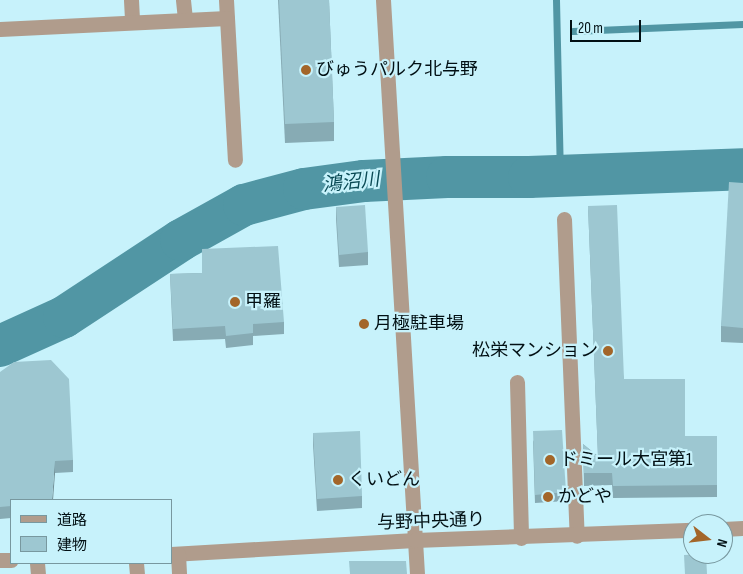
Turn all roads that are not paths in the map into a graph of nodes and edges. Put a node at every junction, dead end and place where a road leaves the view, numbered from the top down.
1 (131, 0) edge
2 (183, 0) edge
3 (226, 0) edge
4 (383, 0) edge
5 (228, 18) junction
6 (184, 20) junction
7 (132, 22) junction
8 (0, 29) edge
9 (235, 160) dead end
10 (564, 219) dead end
11 (517, 382) dead end
12 (683, 531) edge
13 (577, 536) junction
14 (521, 538) junction
15 (415, 540) junction
16 (175, 554) edge
17 (179, 574) edge
18 (417, 574) edge

1 - 7 street
2 - 6 street
3 - 5 street
4 - 15 street
5 - 6 street
5 - 9 street
6 - 7 street
7 - 8 street
10 - 13 street
11 - 14 street
12 - 13 street, 与野中央通り
13 - 14 street, 与野中央通り
14 - 15 street, 与野中央通り
15 - 16 street, 与野中央通り
15 - 18 street
16 - 17 street

